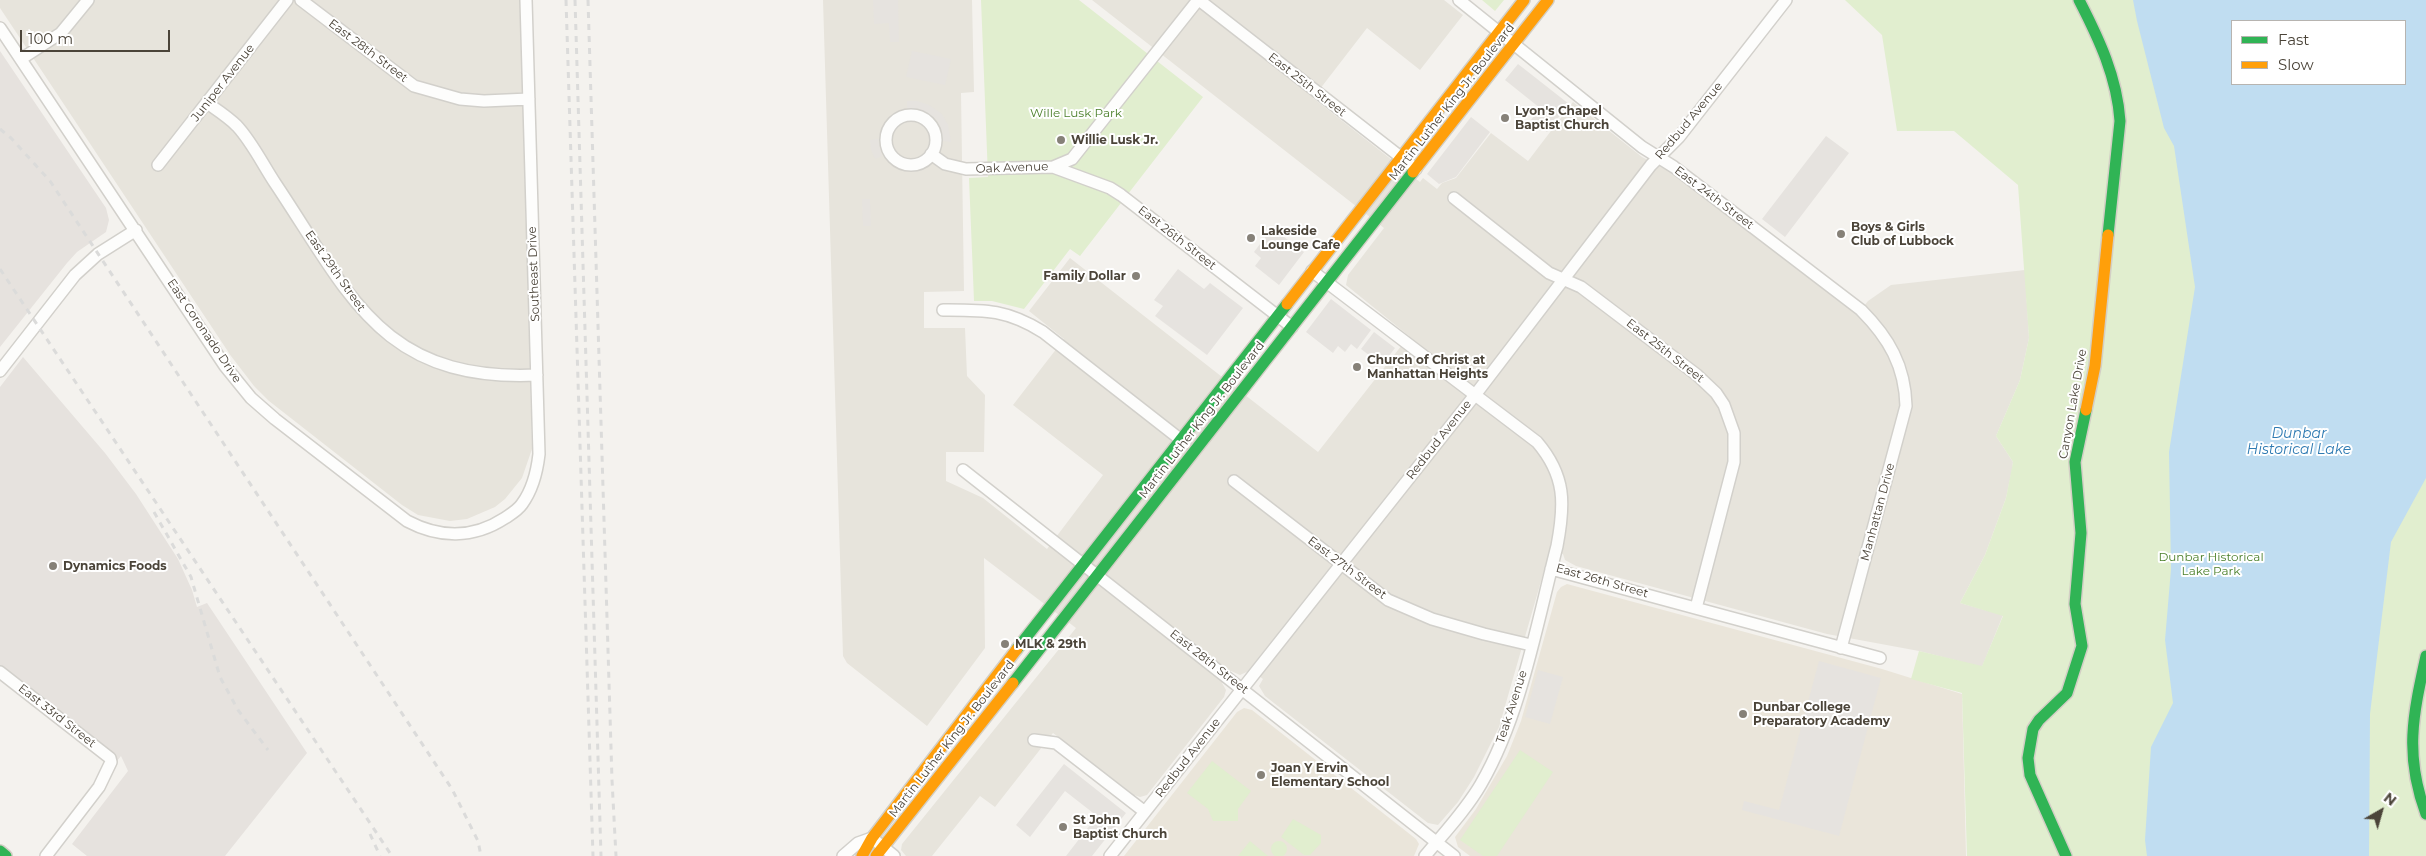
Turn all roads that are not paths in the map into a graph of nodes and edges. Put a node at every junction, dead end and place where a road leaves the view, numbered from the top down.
1 (88, 0) edge
2 (287, 0) edge
3 (301, 0) edge
4 (526, 0) edge
5 (1198, 0) edge
6 (1459, 0) edge
7 (1524, 0) edge
8 (1548, 0) edge
9 (1786, 0) edge
10 (2079, 0) edge
11 (0, 28) edge
12 (1500, 32) junction
13 (1514, 44) junction
14 (20, 59) junction
15 (529, 99) junction
16 (207, 103) junction
17 (932, 154) junction
18 (1401, 158) junction
19 (1659, 158) junction
20 (158, 165) dead end
21 (1053, 167) junction
22 (1416, 169) junction
23 (1454, 198) dead end
24 (136, 230) junction
25 (1312, 271) junction
26 (1563, 278) junction
27 (1328, 283) junction
28 (943, 310) dead end
29 (1277, 316) junction
30 (1292, 327) junction
31 (0, 371) edge
32 (537, 375) junction
33 (1902, 376) joint
34 (1475, 395) junction
35 (1180, 440) junction
36 (1195, 451) junction
37 (963, 470) dead end
38 (1234, 481) dead end
39 (489, 527) joint
40 (1084, 563) junction
41 (1341, 565) junction
42 (1551, 569) junction
43 (1099, 575) junction
44 (1696, 608) junction
45 (1531, 645) junction
46 (1841, 648) junction
47 (2426, 656) edge
48 (1880, 658) dead end
49 (0, 672) edge
50 (1243, 688) junction
51 (1034, 740) dead end
52 (1145, 812) junction
53 (2426, 814) edge
54 (872, 838) junction
55 (1436, 842) junction
56 (0, 851) edge
57 (880, 852) edge
58 (6, 856) edge
59 (46, 856) edge
60 (844, 856) edge
61 (862, 856) edge
62 (894, 856) edge
63 (1110, 856) edge
64 (1425, 856) edge
65 (1454, 856) edge
66 (2066, 856) edge

1 - 14 street
2 - 16 street, Juniper Avenue
3 - 15 street, East 28th Street
4 - 15 street, Southeast Drive
5 - 18 street, East 25th Street
5 - 21 street, Oak Avenue
6 - 12 street, East 24th Street
7 - 12 main road, Martin Luther King Jr. Boulevard
8 - 13 main road, Martin Luther King Jr. Boulevard
9 - 19 street, Redbud Avenue
10 - 66 main road, Canyon Lake Drive
11 - 14 street, East Coronado Drive
12 - 13 street, East 24th Street
12 - 18 main road, Martin Luther King Jr. Boulevard
13 - 19 street, East 24th Street
13 - 22 main road, Martin Luther King Jr. Boulevard
14 - 24 street, East Coronado Drive
15 - 32 street, Southeast Drive
16 - 20 street, Juniper Avenue
16 - 32 street, East 29th Street
17 - 17 street
17 - 21 street, Oak Avenue
18 - 22 street, East 25th Street
18 - 25 main road, Martin Luther King Jr. Boulevard
19 - 26 street, Redbud Avenue
19 - 33 street, East 24th Street
21 - 29 street, East 26th Street
22 - 27 main road, Martin Luther King Jr. Boulevard
23 - 26 street, East 25th Street
24 - 31 street
24 - 39 street, East Coronado Drive
25 - 27 street, East 26th Street
25 - 29 main road, Martin Luther King Jr. Boulevard
26 - 34 street, Redbud Avenue
26 - 44 street, East 25th Street
27 - 30 main road, Martin Luther King Jr. Boulevard
27 - 34 street, East 26th Street
28 - 35 street
29 - 30 street, East 26th Street
29 - 35 main road, Martin Luther King Jr. Boulevard
30 - 36 main road, Martin Luther King Jr. Boulevard
32 - 39 street, Southeast Drive
33 - 46 street, Manhattan Drive
34 - 41 street, Redbud Avenue
34 - 42 street, East 26th Street
35 - 36 street
35 - 40 main road, Martin Luther King Jr. Boulevard
36 - 43 main road, Martin Luther King Jr. Boulevard
37 - 40 street, East 28th Street
38 - 41 street, East 27th Street
40 - 43 street, East 28th Street
40 - 54 main road, Martin Luther King Jr. Boulevard
41 - 45 street, East 27th Street
41 - 50 street, Redbud Avenue
42 - 44 street, East 26th Street
42 - 45 street, Teak Avenue
43 - 50 street, East 28th Street
43 - 57 main road, Martin Luther King Jr. Boulevard
44 - 46 street, East 26th Street
45 - 55 street, Teak Avenue
46 - 48 street, East 26th Street
47 - 53 main road
49 - 59 street, East 33rd Street
50 - 52 street, Redbud Avenue
50 - 55 street, East 28th Street
51 - 52 street
52 - 63 street, Redbud Avenue
54 - 57 street
54 - 60 street
54 - 61 main road, Martin Luther King Jr. Boulevard
55 - 64 street, Teak Avenue
55 - 65 street, East 28th Street
56 - 58 main road
57 - 62 street

